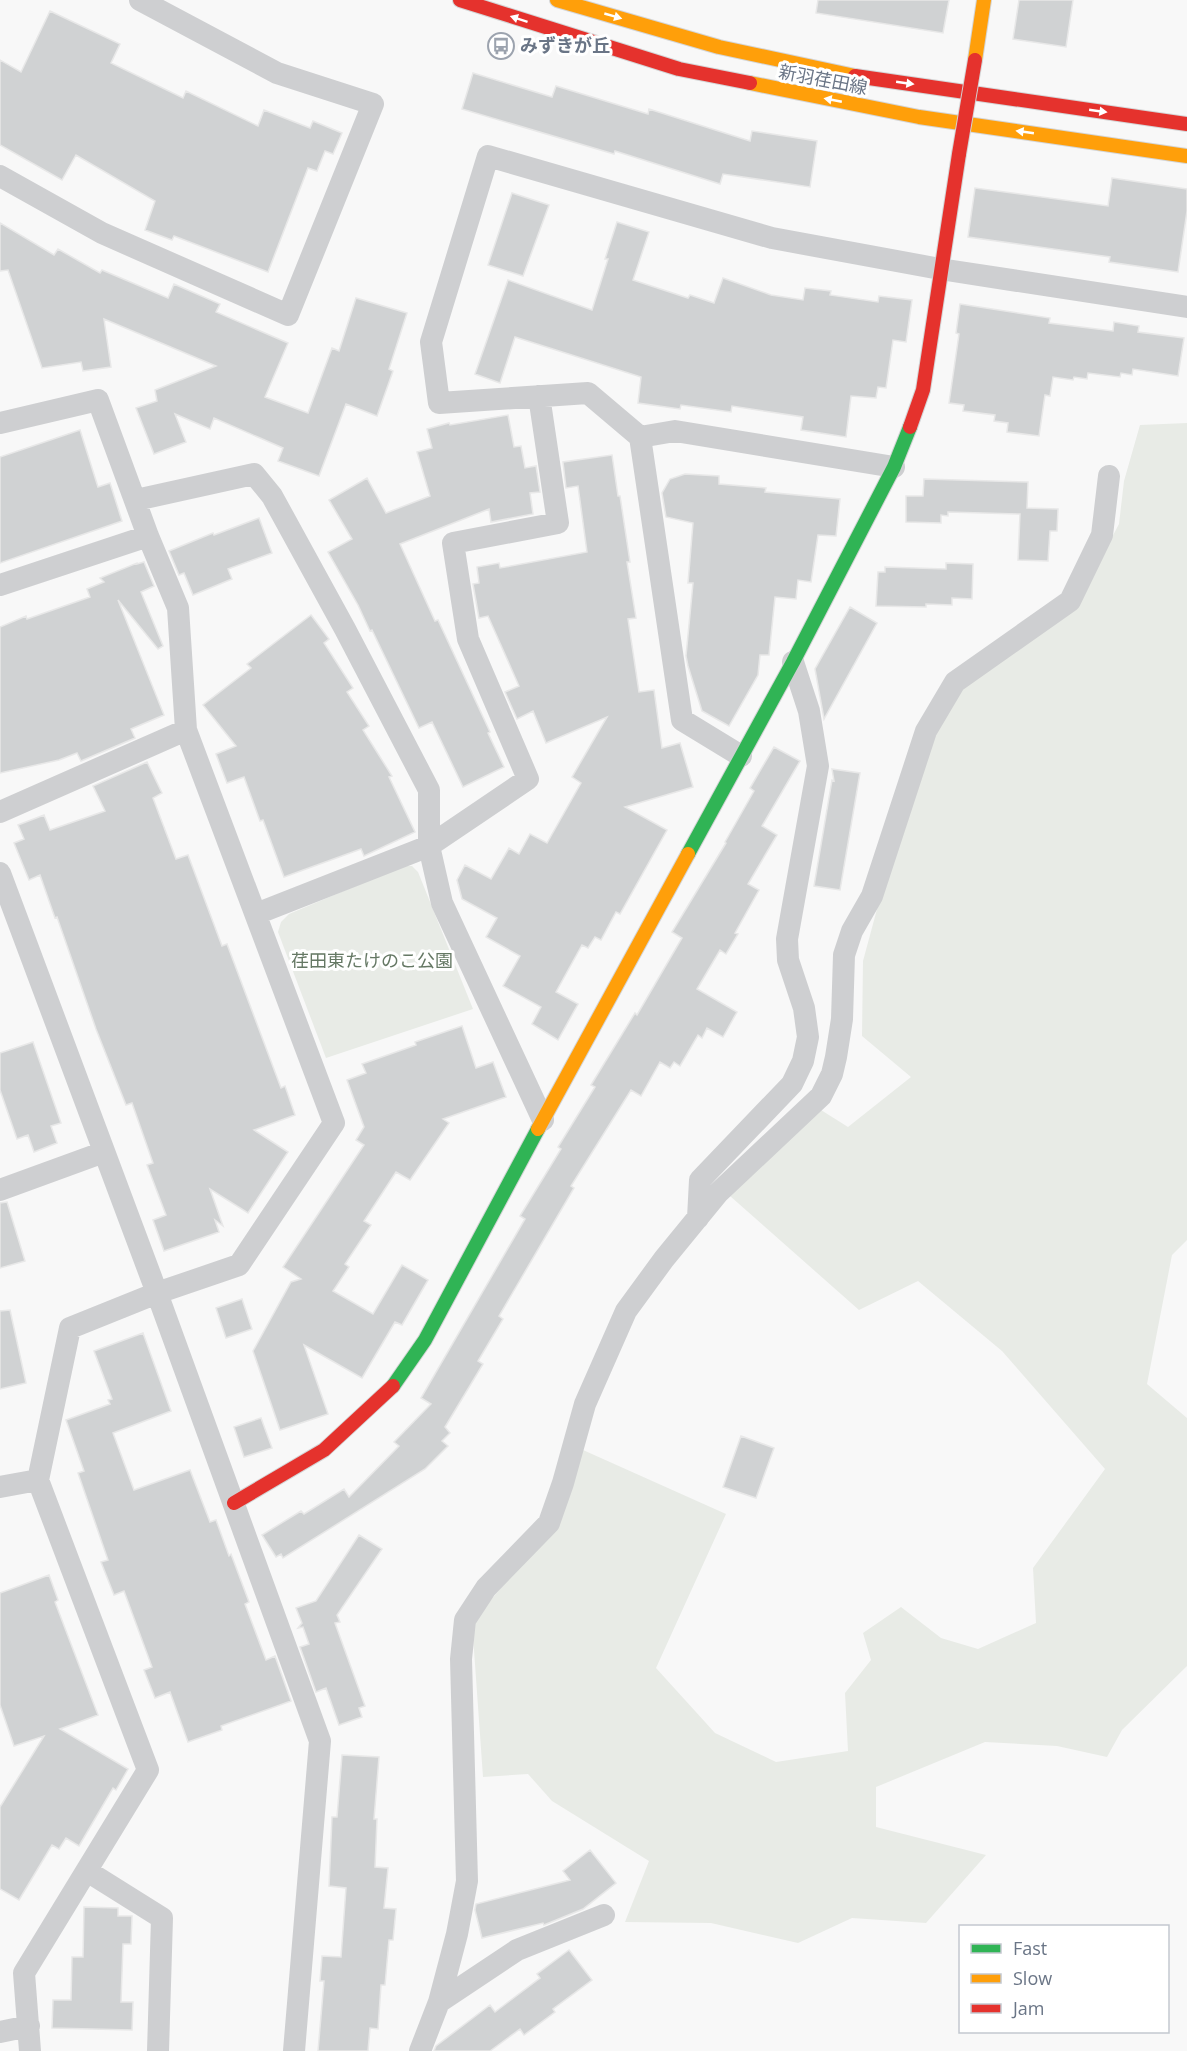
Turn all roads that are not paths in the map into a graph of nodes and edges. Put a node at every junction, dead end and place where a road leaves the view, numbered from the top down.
1 (140, 0) edge
2 (460, 0) edge
3 (557, 0) edge
4 (984, 0) edge
5 (1187, 124) edge
6 (1187, 156) edge
7 (0, 176) edge
8 (940, 269) junction
9 (1187, 307) edge
10 (539, 396) junction
11 (0, 423) edge
12 (640, 437) junction
13 (894, 467) junction
14 (1109, 476) dead end
15 (136, 500) junction
16 (148, 536) junction
17 (0, 585) edge
18 (793, 662) junction
19 (186, 730) junction
20 (741, 756) junction
21 (0, 812) edge
22 (429, 846) junction
23 (0, 873) edge
24 (256, 914) junction
25 (543, 1120) junction
26 (104, 1152) junction
27 (0, 1190) edge
28 (698, 1218) junction
29 (157, 1293) junction
30 (38, 1480) junction
31 (0, 1487) edge
32 (234, 1503) junction
33 (87, 1871) junction
34 (604, 1915) dead end
35 (439, 2002) junction
36 (29, 2026) junction
37 (0, 2032) edge
38 (30, 2051) edge
39 (158, 2051) edge
40 (294, 2051) edge
41 (420, 2051) edge

1 - 7 street
6 -> 2 street, 新羽荏田線
3 -> 5 street, 新羽荏田線
4 - 8 street, bridge
8 - 9 street
8 - 10 street
8 - 13 street
10 - 12 street
10 - 22 street
11 - 15 street
12 - 13 street
12 - 20 street
13 - 18 street
14 - 28 street
15 - 16 street
15 - 22 street
16 - 17 street
16 - 19 street
18 - 20 street
18 - 28 street
19 - 21 street
19 - 24 street
20 - 25 street
22 - 24 street
22 - 25 street
23 - 26 street
24 - 29 street
25 - 32 street
26 - 27 street
26 - 29 street
28 - 35 street
29 - 30 street
29 - 32 street
30 - 31 street
30 - 33 street
32 - 40 street
33 - 36 street
33 - 39 street
34 - 35 street
35 - 41 street
36 - 37 street
36 - 38 street

